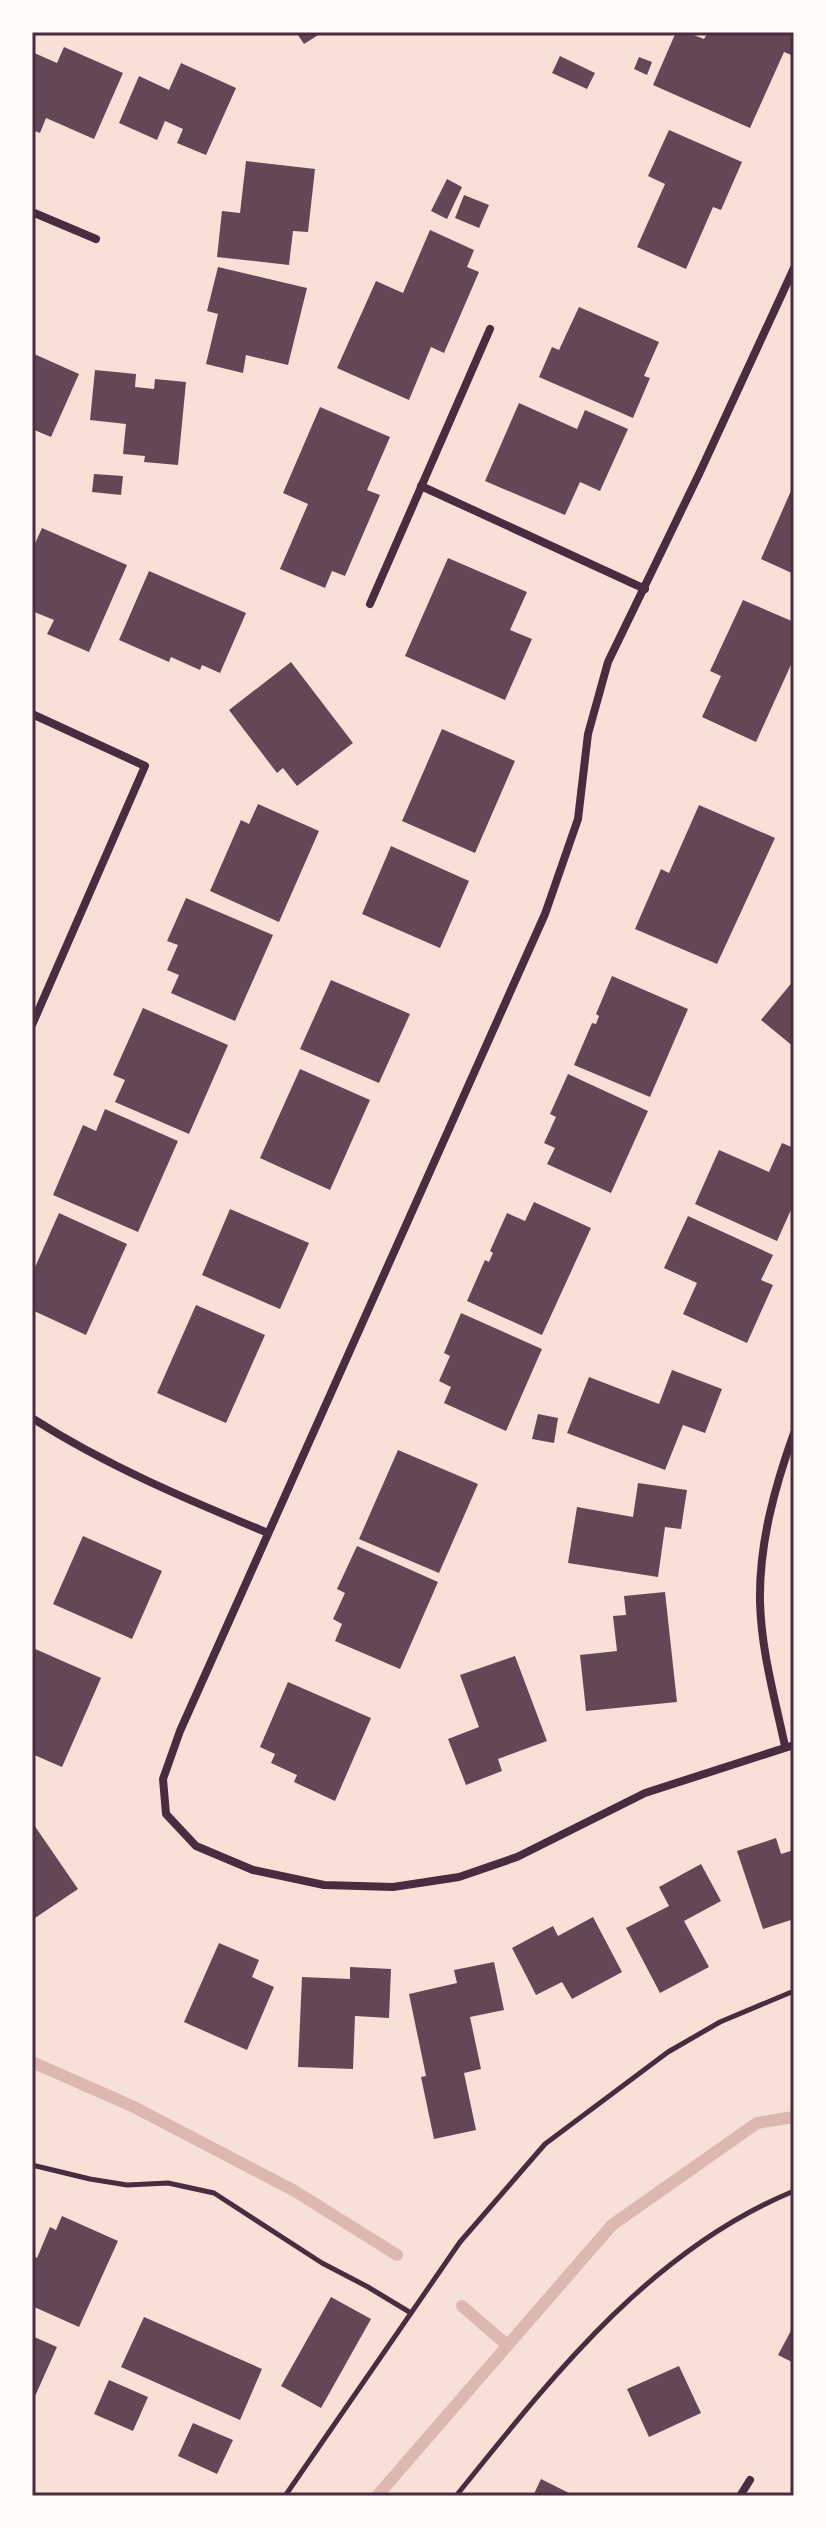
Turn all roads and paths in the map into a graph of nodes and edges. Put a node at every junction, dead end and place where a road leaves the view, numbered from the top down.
1 (32, 212) edge
2 (96, 239) dead end
3 (794, 268) edge
4 (490, 329) dead end
5 (421, 486) junction
6 (645, 589) junction
7 (370, 604) dead end
8 (32, 714) edge
9 (32, 1025) edge
10 (32, 1418) edge
11 (794, 1433) edge
12 (268, 1533) junction
13 (790, 1746) edge
14 (794, 1991) edge
15 (32, 2165) edge
16 (794, 2191) edge
17 (411, 2313) junction
18 (750, 2480) dead end
19 (285, 2496) edge
20 (456, 2496) edge
21 (740, 2496) edge

1 - 2 street
3 - 6 street
4 - 5 street
5 - 6 street
5 - 7 street
6 - 12 street
8 - 9 street
10 - 12 street
11 - 13 street
12 - 13 street
14 - 17 path
15 - 17 path
16 - 20 path
17 - 19 path
18 - 21 street

